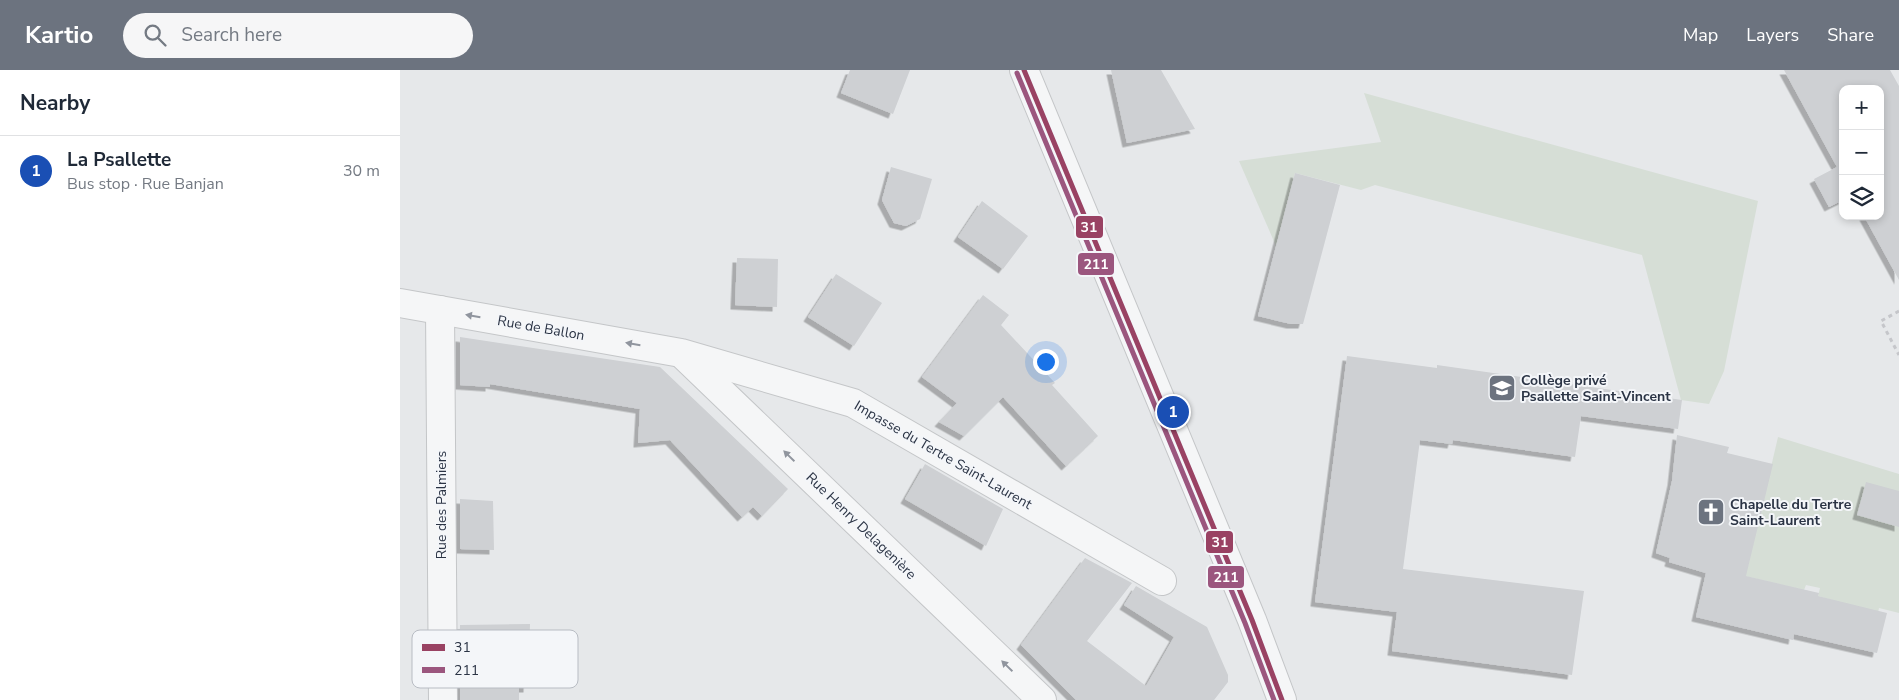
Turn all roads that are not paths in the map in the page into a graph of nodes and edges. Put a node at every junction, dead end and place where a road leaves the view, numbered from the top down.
1 (1024, 70) edge
2 (400, 303) edge
3 (440, 310) junction
4 (681, 353) junction
5 (1162, 581) dead end
6 (442, 630) edge
7 (1042, 700) edge
8 (1282, 700) edge

1 - 8 street
2 - 3 street, Rue de Ballon
4 -> 3 street, Rue de Ballon
3 - 6 street, Rue des Palmiers
4 - 5 street, Impasse du Tertre Saint-Laurent
7 -> 4 street, Rue Henry Delagenière

